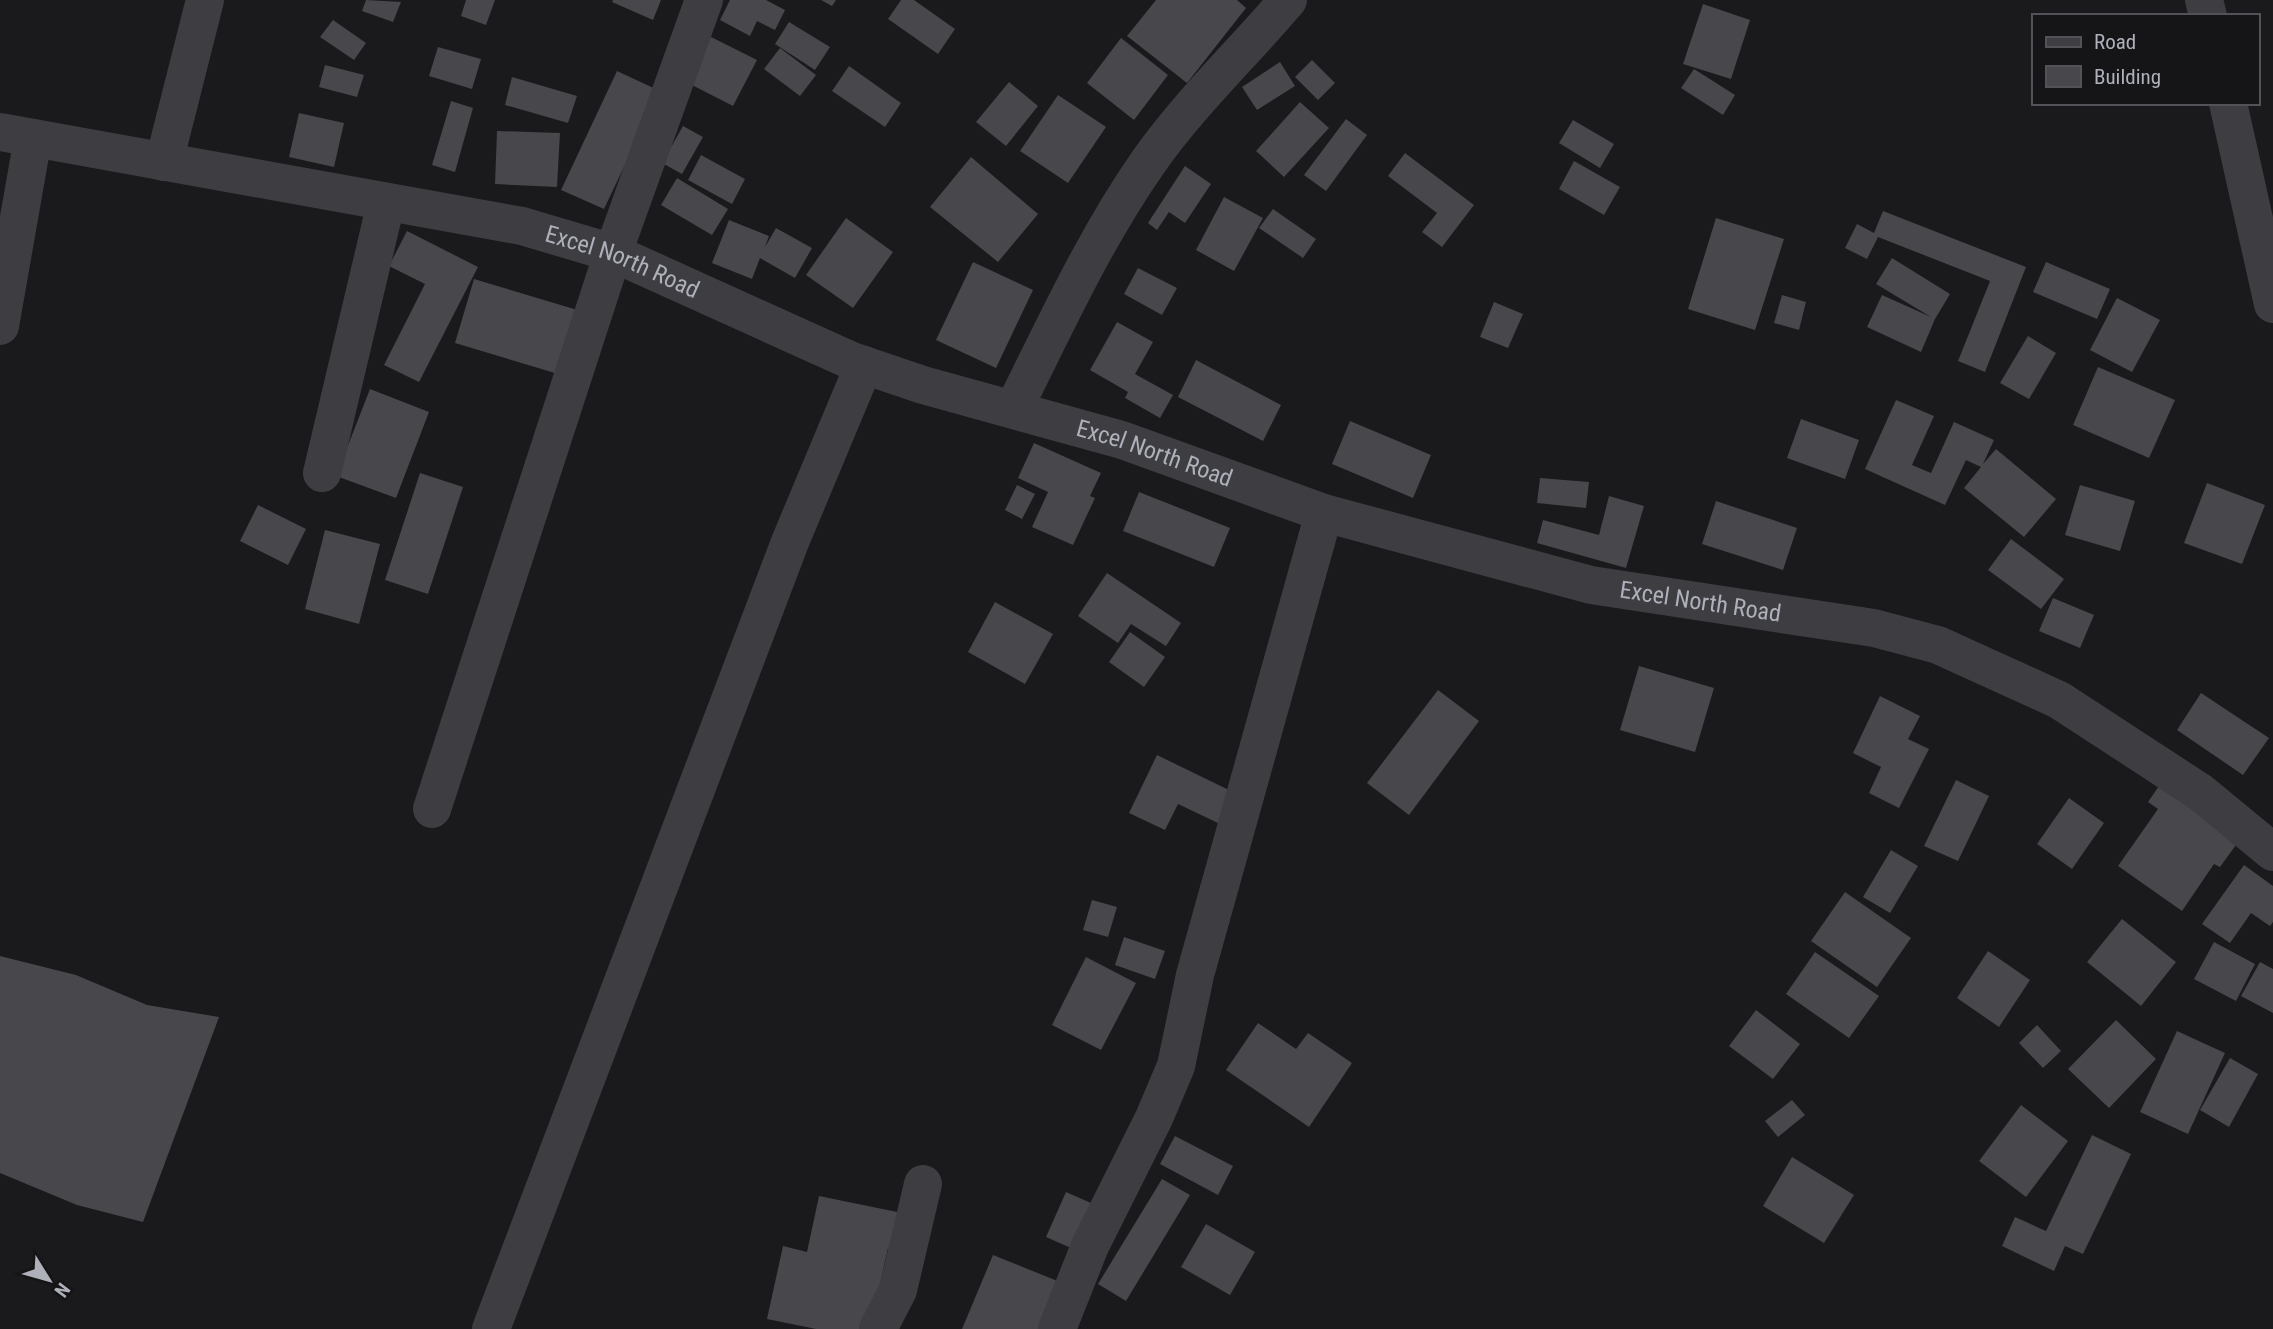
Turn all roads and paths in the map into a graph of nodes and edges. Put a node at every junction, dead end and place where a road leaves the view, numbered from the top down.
1 (205, 0) edge
2 (704, 0) edge
3 (1288, 0) edge
4 (2228, 105) edge
5 (16, 135) edge
6 (164, 162) junction
7 (386, 203) junction
8 (613, 253) junction
9 (2273, 304) edge
10 (0, 326) edge
11 (864, 365) junction
12 (1014, 408) junction
13 (322, 473) dead end
14 (1324, 513) junction
15 (432, 809) dead end
16 (2273, 852) edge
17 (923, 1184) dead end
18 (491, 1329) edge
19 (878, 1329) edge
20 (1057, 1329) edge

1 - 6 street
2 - 8 street
3 - 12 street
4 - 9 street
5 - 6 street, Excel North Road
5 - 10 street
6 - 7 street, Excel North Road
7 - 8 street, Excel North Road
7 - 13 street
8 - 11 street, Excel North Road
8 - 15 street
11 - 12 street, Excel North Road
11 - 18 street
12 - 14 street, Excel North Road
14 - 16 street, Excel North Road
14 - 20 street
17 - 19 street

